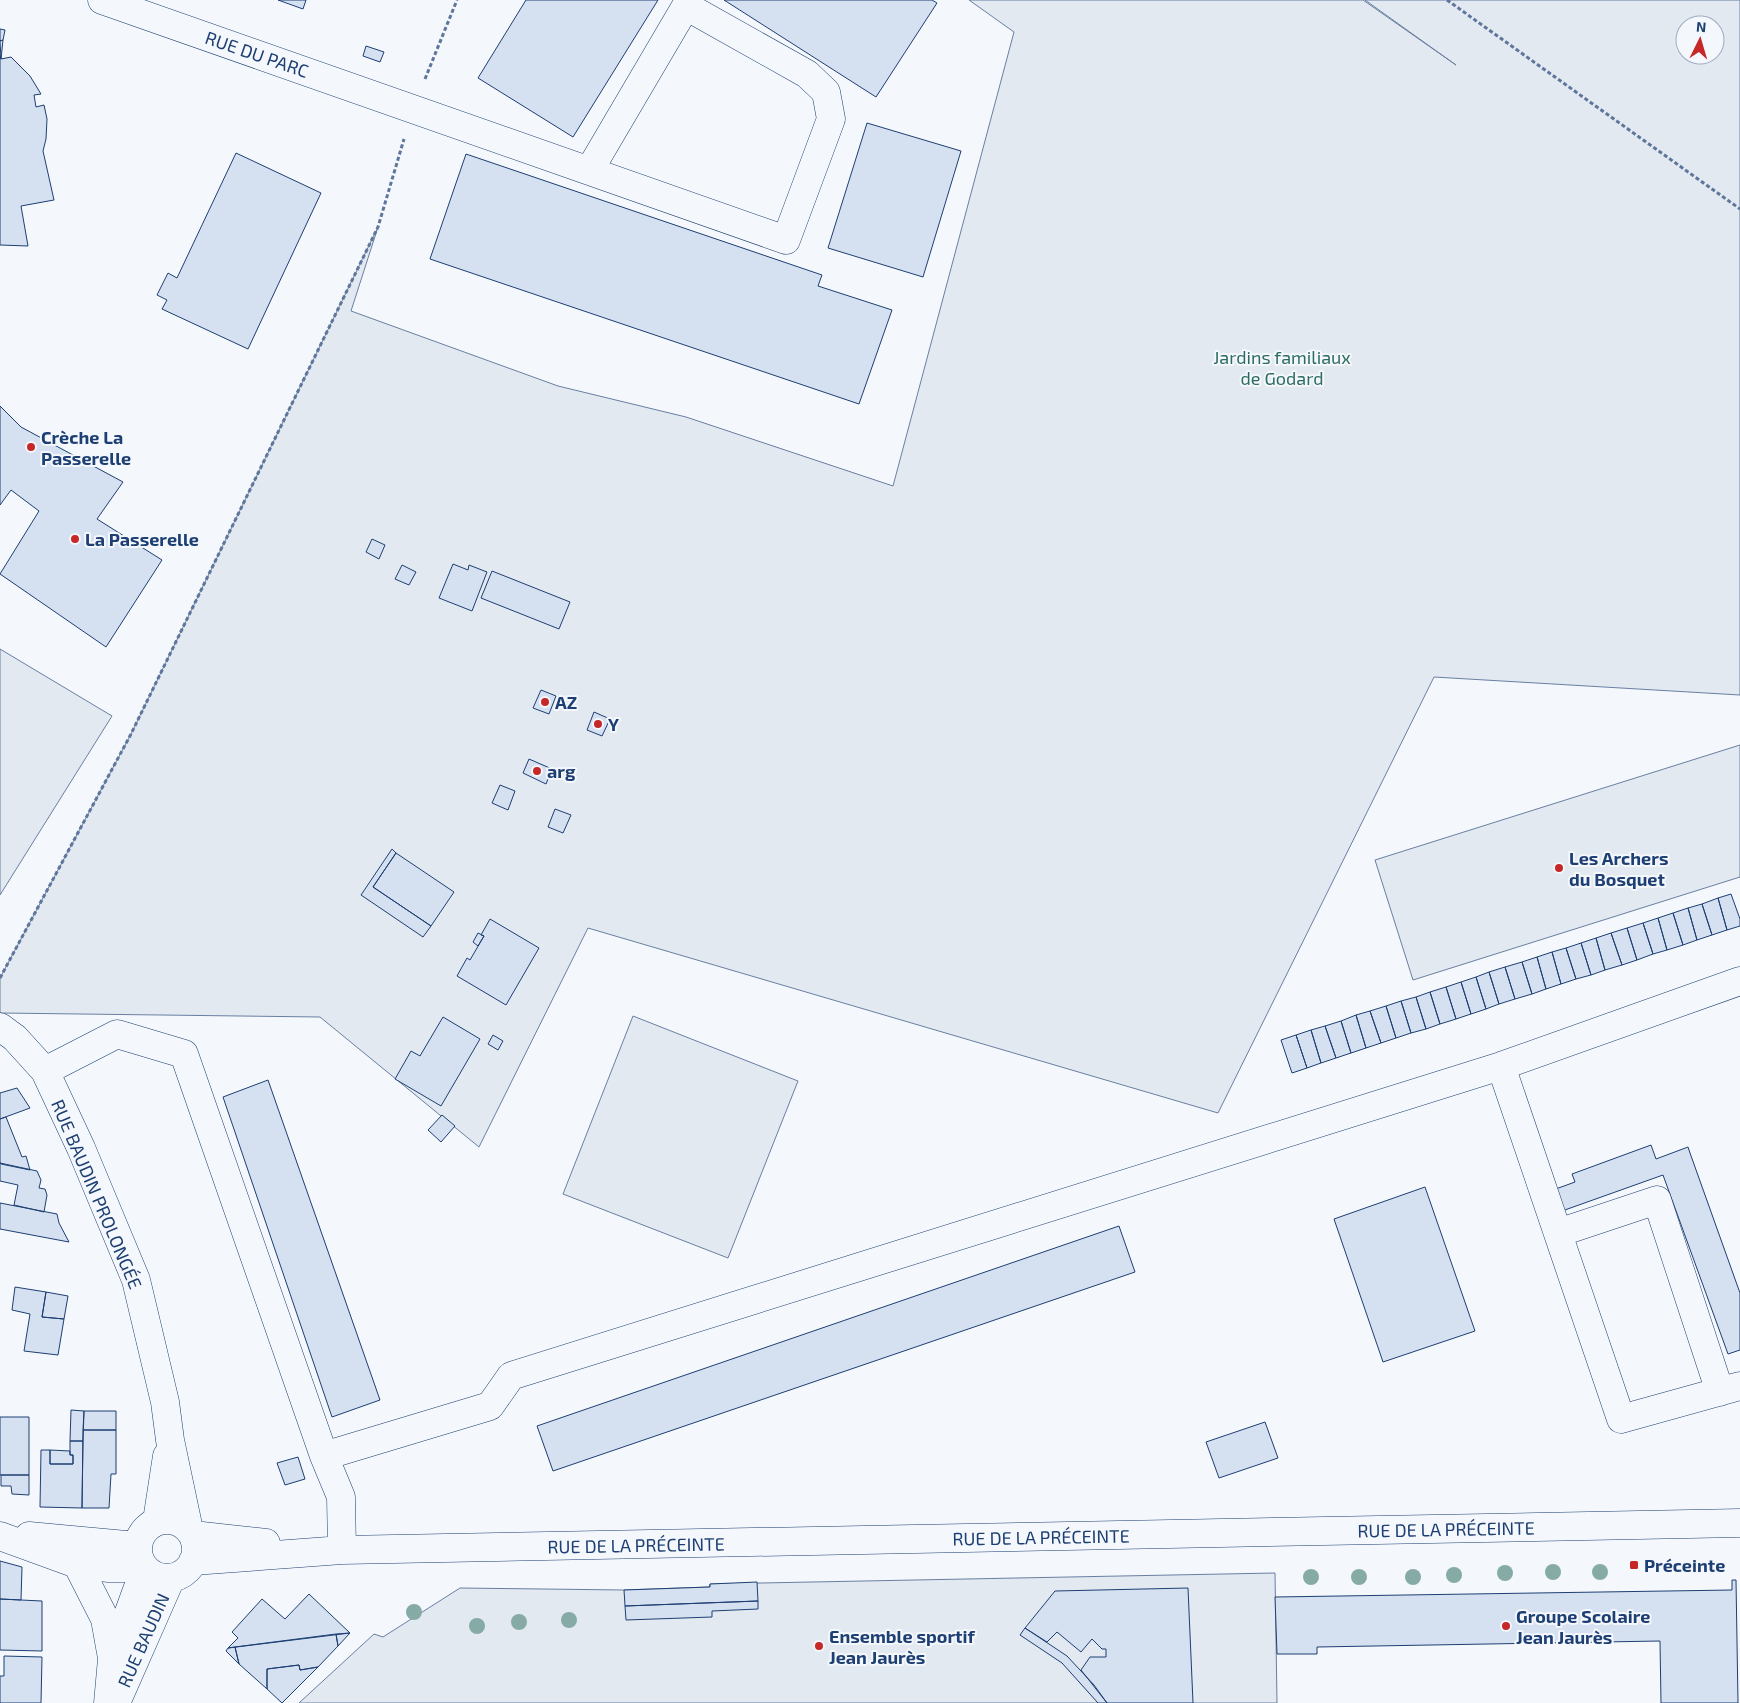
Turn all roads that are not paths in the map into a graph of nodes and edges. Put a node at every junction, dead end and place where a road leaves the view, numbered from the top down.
1 (102, 0) edge
2 (589, 172) junction
3 (1740, 981) edge
4 (0, 1027) edge
5 (1501, 1066) junction
6 (45, 1071) junction
7 (1558, 1233) junction
8 (1730, 1389) edge
9 (170, 1440) junction
10 (324, 1456) junction
11 (157, 1521) junction
12 (1740, 1524) edge
13 (0, 1534) edge
14 (191, 1542) junction
15 (342, 1550) junction
16 (141, 1557) junction
17 (77, 1564) junction
18 (170, 1578) junction
19 (112, 1659) junction
20 (108, 1703) edge
21 (116, 1703) edge

1 - 2 street, RUE DU PARC
2 - 2 street, RUE DU PARC
3 - 5 street
4 - 6 street, RUE BAUDIN PROLONGÉE
5 - 7 street
5 - 10 street
6 - 9 street, RUE BAUDIN PROLONGÉE
6 - 10 street
7 - 8 street
7 - 8 street
9 - 11 street, RUE BAUDIN PROLONGÉE
9 - 14 street, RUE BAUDIN PROLONGÉE
10 - 15 street
11 - 14 street
11 - 16 street
12 - 15 street, RUE DE LA PRÉCEINTE
13 - 16 street
13 - 17 street
14 - 15 street, RUE DE LA PRÉCEINTE
14 - 18 street
16 - 17 street
16 - 18 street
16 - 19 street, RUE BAUDIN
17 - 19 street
18 - 21 street, RUE BAUDIN
19 - 20 street, RUE BAUDIN

